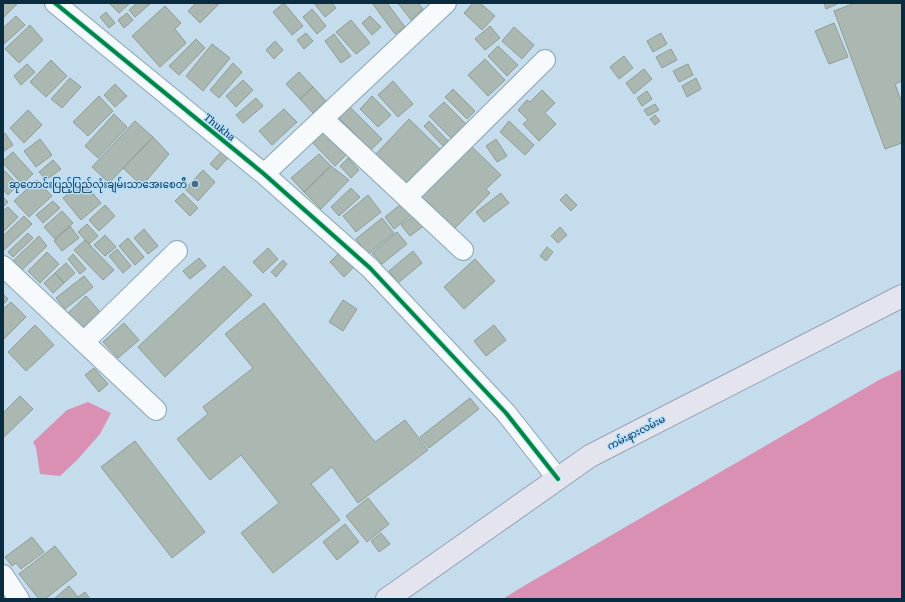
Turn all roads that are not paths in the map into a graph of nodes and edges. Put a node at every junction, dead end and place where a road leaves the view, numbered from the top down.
1 (55, 3) edge
2 (446, 3) edge
3 (546, 60) dead end
4 (323, 119) junction
5 (264, 174) junction
6 (407, 198) junction
7 (463, 250) dead end
8 (177, 251) dead end
9 (3, 266) edge
10 (902, 296) edge
11 (84, 342) junction
12 (156, 410) dead end
13 (558, 479) junction
14 (3, 575) edge
15 (19, 599) edge
16 (387, 599) edge

1 - 5 street, Thukha
2 - 4 street
3 - 6 street
4 - 5 street
4 - 6 street
5 - 13 street, Thukha
6 - 7 street
8 - 11 street
9 - 11 street
10 - 13 main road, ကမ်းနားလမ်းမ
11 - 12 street
13 - 16 main road, ကမ်းနားလမ်းမ
14 - 15 street

